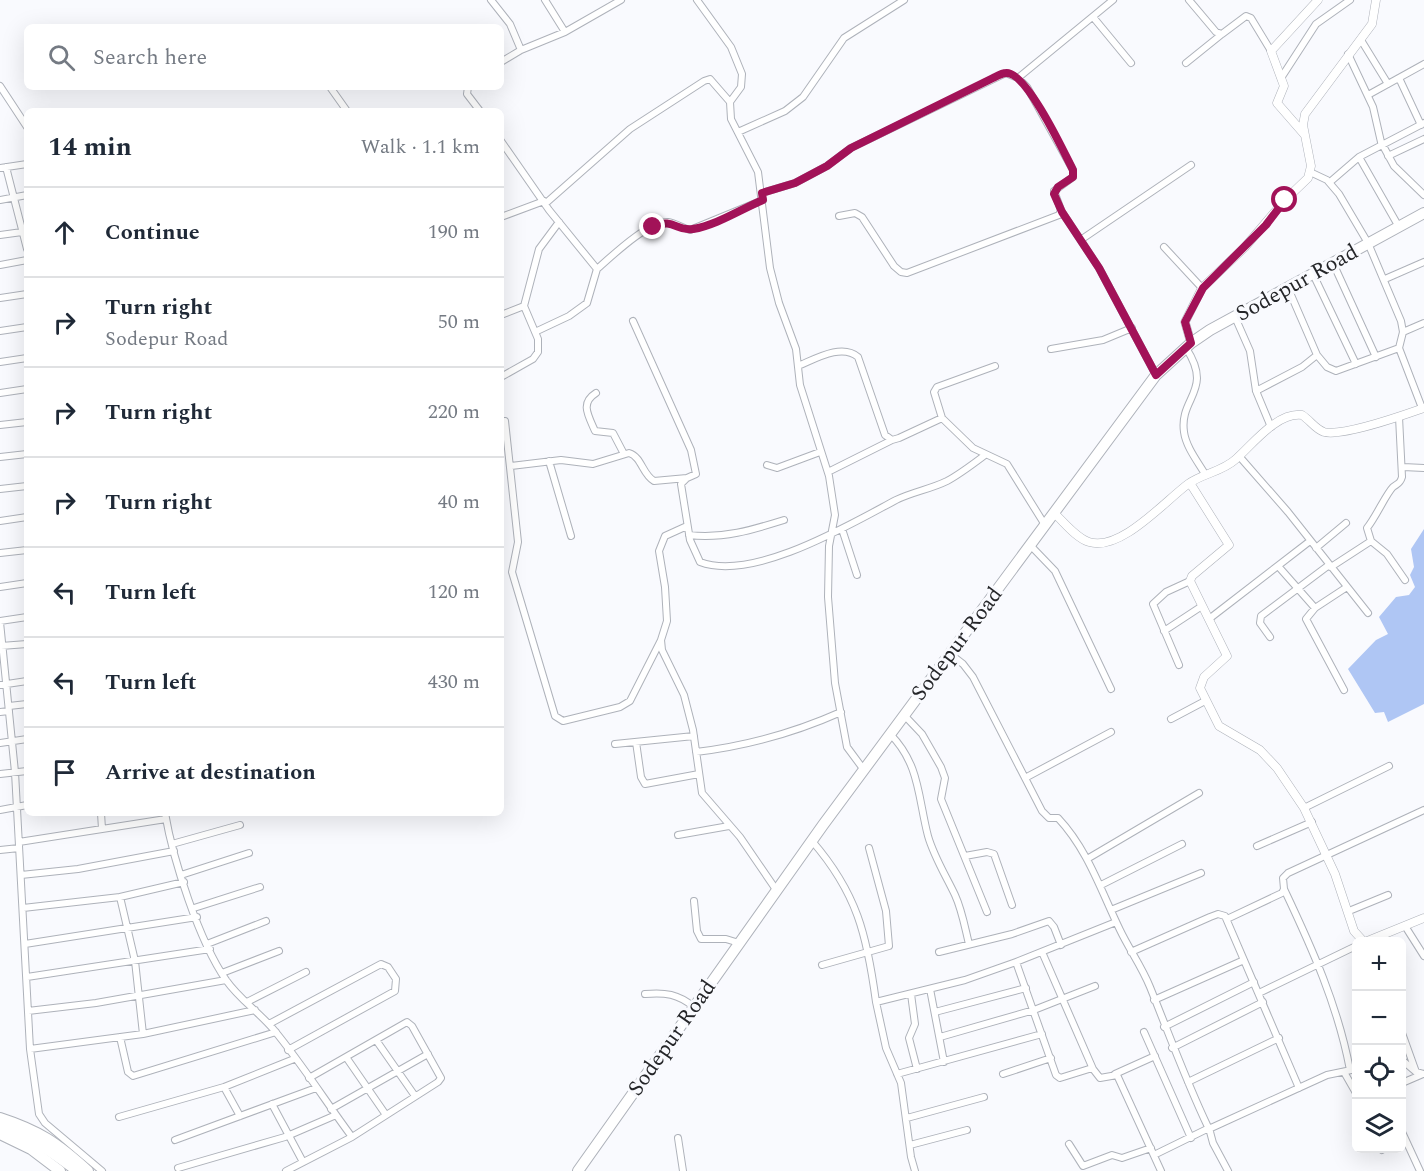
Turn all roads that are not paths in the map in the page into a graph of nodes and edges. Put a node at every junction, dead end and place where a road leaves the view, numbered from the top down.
1 (491, 0) edge
2 (545, 0) edge
3 (621, 0) edge
4 (697, 0) edge
5 (904, 0) edge
6 (1113, 0) edge
7 (1190, 0) edge
8 (1318, 0) edge
9 (1350, 0) edge
10 (1376, 0) edge
11 (1093, 17) junction
12 (565, 32) junction
13 (1222, 34) junction
14 (1361, 40) junction
15 (521, 50) junction
16 (1271, 51) junction
17 (1348, 54) junction
18 (504, 60) edge
19 (1131, 63) dead end
20 (1186, 63) dead end
21 (1424, 64) edge
22 (1018, 78) junction
23 (1281, 78) junction
24 (1399, 78) junction
25 (1388, 84) junction
26 (0, 86) edge
27 (332, 90) edge
28 (468, 90) edge
29 (1368, 95) junction
30 (730, 102) junction
31 (345, 108) edge
32 (478, 108) edge
33 (24, 122) edge
34 (1422, 124) edge
35 (738, 132) junction
36 (1305, 135) junction
37 (1424, 139) edge
38 (1382, 144) junction
39 (504, 145) edge
40 (1388, 156) junction
41 (1359, 157) junction
42 (24, 164) edge
43 (1191, 165) dead end
44 (3, 168) edge
45 (1310, 172) junction
46 (1330, 182) junction
47 (1424, 195) edge
48 (24, 196) edge
49 (763, 196) junction
50 (14, 198) junction
51 (0, 200) edge
52 (545, 202) junction
53 (1062, 212) junction
54 (1424, 213) edge
55 (504, 216) edge
56 (839, 216) dead end
57 (559, 222) junction
58 (23, 227) edge
59 (1399, 227) junction
60 (0, 235) edge
61 (1082, 238) junction
62 (1368, 243) junction
63 (1164, 247) dead end
64 (24, 261) edge
65 (1424, 262) edge
66 (1333, 263) junction
67 (0, 265) edge
68 (597, 269) junction
69 (1313, 274) junction
70 (1385, 279) junction
71 (1203, 288) junction
72 (1288, 288) junction
73 (24, 294) edge
74 (0, 298) edge
75 (524, 306) junction
76 (504, 314) edge
77 (1235, 317) junction
78 (633, 321) dead end
79 (1424, 323) edge
80 (24, 327) edge
81 (1132, 328) junction
82 (0, 331) edge
83 (535, 332) junction
84 (1403, 332) junction
85 (1188, 346) junction
86 (1052, 349) dead end
87 (1400, 351) junction
88 (1317, 355) junction
89 (1376, 357) junction
90 (24, 358) edge
91 (0, 362) edge
92 (1356, 364) junction
93 (798, 366) junction
94 (995, 366) dead end
95 (504, 374) edge
96 (1156, 375) junction
97 (24, 389) edge
98 (1256, 391) junction
99 (0, 393) edge
100 (596, 393) dead end
101 (1423, 408) edge
102 (1399, 417) junction
103 (942, 418) junction
104 (505, 421) dead end
105 (24, 422) edge
106 (0, 425) edge
107 (1271, 427) junction
108 (892, 440) junction
109 (820, 452) junction
110 (24, 454) edge
111 (624, 454) junction
112 (985, 455) junction
113 (1239, 456) junction
114 (0, 457) edge
115 (549, 460) junction
116 (766, 465) dead end
117 (511, 466) junction
118 (1403, 466) junction
119 (1424, 468) edge
120 (828, 472) junction
121 (1205, 474) junction
122 (687, 478) junction
123 (1190, 483) junction
124 (24, 486) edge
125 (0, 489) edge
126 (1054, 513) junction
127 (24, 517) edge
128 (784, 520) dead end
129 (0, 521) edge
130 (1346, 523) dead end
131 (1045, 525) junction
132 (687, 526) junction
133 (842, 529) junction
134 (832, 533) junction
135 (689, 535) junction
136 (571, 536) dead end
137 (1310, 541) junction
138 (1371, 541) junction
139 (1030, 545) junction
140 (1316, 548) junction
141 (24, 550) edge
142 (0, 553) edge
143 (1278, 566) junction
144 (1330, 566) junction
145 (857, 575) dead end
146 (1405, 580) dead end
147 (1190, 581) junction
148 (24, 584) edge
149 (0, 587) edge
150 (1347, 587) junction
151 (1297, 588) junction
152 (1203, 606) junction
153 (1315, 608) junction
154 (1368, 613) dead end
155 (24, 617) edge
156 (1209, 619) junction
157 (0, 621) edge
158 (1164, 631) junction
159 (1270, 637) dead end
160 (661, 640) junction
161 (24, 644) edge
162 (1, 646) edge
163 (950, 654) junction
164 (1179, 665) dead end
165 (24, 681) edge
166 (3, 684) edge
167 (1111, 689) dead end
168 (1344, 690) dead end
169 (1205, 701) junction
170 (24, 705) edge
171 (9, 708) junction
172 (0, 712) edge
173 (841, 712) junction
174 (904, 715) junction
175 (1171, 719) dead end
176 (1112, 732) dead end
177 (890, 734) junction
178 (694, 736) junction
179 (24, 739) edge
180 (12, 741) junction
181 (636, 742) junction
182 (0, 743) edge
183 (615, 744) dead end
184 (696, 752) junction
185 (1389, 766) dead end
186 (864, 770) junction
187 (24, 771) edge
188 (15, 772) junction
189 (0, 774) edge
190 (699, 774) junction
191 (1025, 778) junction
192 (1199, 793) dead end
193 (24, 806) edge
194 (17, 807) junction
195 (1304, 808) junction
196 (0, 810) edge
197 (1424, 810) edge
198 (101, 816) edge
199 (166, 816) edge
200 (1312, 822) junction
201 (240, 825) dead end
202 (729, 826) junction
203 (102, 829) junction
204 (678, 835) dead end
205 (812, 840) junction
206 (1182, 844) dead end
207 (19, 845) junction
208 (1257, 846) dead end
209 (173, 848) junction
210 (869, 848) dead end
211 (0, 850) edge
212 (249, 853) dead end
213 (1326, 855) junction
214 (965, 856) junction
215 (1087, 859) junction
216 (1201, 873) dead end
217 (21, 875) junction
218 (181, 875) junction
219 (184, 882) junction
220 (1101, 885) junction
221 (260, 887) dead end
222 (1284, 889) junction
223 (777, 891) junction
224 (1388, 895) dead end
225 (120, 897) junction
226 (694, 901) dead end
227 (1012, 905) dead end
228 (23, 908) junction
229 (194, 909) junction
230 (1111, 909) junction
231 (1349, 911) junction
232 (987, 912) dead end
233 (197, 917) junction
234 (1424, 918) edge
235 (1227, 919) junction
236 (266, 921) dead end
237 (1116, 922) junction
238 (1406, 926) junction
239 (128, 929) junction
240 (1360, 937) edge
241 (1378, 937) edge
242 (739, 943) junction
243 (25, 944) junction
244 (969, 944) junction
245 (1061, 945) junction
246 (209, 947) junction
247 (1352, 948) edge
248 (279, 951) dead end
249 (939, 952) dead end
250 (1042, 952) junction
251 (1131, 952) junction
252 (869, 953) junction
253 (1424, 956) edge
254 (1244, 960) junction
255 (135, 962) junction
256 (1016, 962) junction
257 (1319, 963) junction
258 (822, 965) dead end
259 (222, 972) junction
260 (306, 972) dead end
261 (27, 977) junction
262 (226, 980) junction
263 (1254, 982) junction
264 (1095, 986) dead end
265 (1026, 988) junction
266 (930, 989) junction
267 (1259, 993) junction
268 (645, 994) dead end
269 (911, 994) junction
270 (140, 996) junction
271 (1062, 998) junction
272 (1154, 1000) junction
273 (247, 1002) junction
274 (876, 1002) junction
275 (1263, 1002) junction
276 (694, 1007) junction
277 (255, 1010) junction
278 (1034, 1010) junction
279 (28, 1011) junction
280 (935, 1012) junction
281 (269, 1024) junction
282 (1164, 1027) junction
283 (276, 1032) junction
284 (1144, 1032) dead end
285 (143, 1034) junction
286 (1042, 1034) junction
287 (120, 1037) junction
288 (940, 1037) junction
289 (1279, 1038) junction
290 (376, 1040) junction
291 (1406, 1043) edge
292 (1172, 1048) junction
293 (30, 1050) junction
294 (288, 1050) junction
295 (428, 1054) junction
296 (1155, 1056) junction
297 (346, 1057) junction
298 (1051, 1058) junction
299 (294, 1059) junction
300 (944, 1062) junction
301 (1406, 1063) edge
302 (917, 1069) junction
303 (1093, 1069) junction
304 (1350, 1070) edge
305 (399, 1071) junction
306 (1421, 1073) edge
307 (897, 1074) junction
308 (1003, 1074) dead end
309 (1115, 1074) junction
310 (309, 1078) junction
311 (1406, 1080) edge
312 (1188, 1083) junction
313 (224, 1087) junction
314 (316, 1088) junction
315 (1299, 1088) junction
316 (368, 1089) junction
317 (415, 1096) junction
318 (984, 1097) dead end
319 (273, 1104) junction
320 (333, 1112) junction
321 (386, 1115) junction
322 (240, 1116) junction
323 (119, 1117) dead end
324 (0, 1118) edge
325 (907, 1118) junction
326 (0, 1125) edge
327 (1209, 1128) junction
328 (967, 1130) dead end
329 (0, 1132) edge
330 (290, 1134) junction
331 (352, 1137) junction
332 (678, 1138) dead end
333 (1191, 1138) junction
334 (175, 1140) dead end
335 (1406, 1142) edge
336 (1069, 1144) dead end
337 (910, 1145) junction
338 (1152, 1151) junction
339 (586, 1159) junction
340 (303, 1162) junction
341 (178, 1168) dead end
342 (1082, 1168) edge
343 (1226, 1170) edge
344 (60, 1171) edge
345 (69, 1171) edge
346 (79, 1171) edge
347 (88, 1171) edge
348 (102, 1171) edge
349 (286, 1171) edge
350 (578, 1171) edge
351 (587, 1171) edge
352 (683, 1171) edge
353 (915, 1171) edge
354 (1161, 1171) edge
355 (1420, 1171) edge

1 - 15 street
2 - 12 street
3 - 12 street
4 - 30 street
5 - 35 street
6 - 11 street
7 - 13 street
8 - 16 street
9 - 23 street
10 - 14 street
11 - 19 street
11 - 22 street
12 - 15 street
13 - 16 street
13 - 20 street
14 - 17 street
14 - 25 street
15 - 18 street
16 - 23 street
17 - 29 street
17 - 36 street
21 - 24 street
22 - 49 street
22 - 53 street
23 - 36 street
24 - 25 street
24 - 34 street
25 - 29 street
26 - 33 street
27 - 31 street
28 - 32 street
29 - 38 street
30 - 35 street
30 - 52 street
34 - 38 street
35 - 49 street
36 - 45 street
37 - 40 street
38 - 40 street
38 - 41 street
39 - 52 street
40 - 47 street
41 - 46 street
41 - 59 street
42 - 44 street
43 - 61 street
44 - 50 street
45 - 46 street
45 - 71 street
46 - 62 street
48 - 50 street
49 - 68 street
49 - 93 street
50 - 51 street
50 - 58 street
52 - 55 street
52 - 57 street
53 - 56 street
53 - 61 street
54 - 59 main road, Sodepur Road
57 - 68 street
57 - 75 street
58 - 60 street
59 - 62 main road, Sodepur Road
61 - 81 street
62 - 66 main road, Sodepur Road
62 - 70 street
63 - 71 street
64 - 67 street
65 - 70 street
66 - 69 main road, Sodepur Road
66 - 89 street
68 - 83 street
69 - 72 main road, Sodepur Road
69 - 92 street
70 - 84 street
71 - 85 street
72 - 77 main road, Sodepur Road
72 - 88 street
73 - 74 street
75 - 76 street
75 - 83 street
77 - 85 main road, Sodepur Road
77 - 98 street
78 - 122 street
79 - 84 street
80 - 82 street
81 - 86 street
81 - 96 street
83 - 95 street
84 - 87 street
85 - 96 main road, Sodepur Road
85 - 121 street
87 - 89 street
87 - 101 street
88 - 92 street
88 - 98 street
89 - 92 street
90 - 91 street
93 - 108 street
93 - 109 street
94 - 103 street
96 - 126 main road, Sodepur Road
97 - 99 street
98 - 107 street
100 - 111 street
101 - 102 street
102 - 107 street
102 - 118 street
103 - 108 street
103 - 112 street
104 - 117 street
105 - 106 street
107 - 113 street
108 - 120 street
109 - 116 street
109 - 120 street
110 - 114 street
111 - 115 street
111 - 122 street
112 - 131 street
112 - 133 street
113 - 121 street
113 - 137 street
115 - 117 street
115 - 136 street
117 - 160 street
118 - 119 street
118 - 138 street
120 - 134 street
121 - 123 street
122 - 132 street
123 - 126 street
123 - 147 street
124 - 125 street
126 - 131 main road, Sodepur Road
127 - 129 street
128 - 135 street
130 - 140 street
131 - 139 main road, Sodepur Road
132 - 135 street
132 - 160 street
133 - 134 street
133 - 145 street
134 - 135 street
134 - 173 street
137 - 140 street
137 - 143 street
138 - 144 street
138 - 146 street
139 - 163 main road, Sodepur Road
139 - 167 street
140 - 144 street
141 - 142 street
143 - 151 street
143 - 156 street
144 - 150 street
144 - 151 street
147 - 152 street
147 - 158 street
148 - 149 street
150 - 153 street
150 - 154 street
151 - 153 street
151 - 159 street
152 - 156 street
152 - 158 street
153 - 168 street
155 - 157 street
156 - 169 street
157 - 162 street
158 - 164 street
160 - 178 street
161 - 162 street
162 - 166 street
163 - 174 main road, Sodepur Road
163 - 191 street
165 - 166 street
166 - 171 street
169 - 175 street
169 - 195 street
170 - 171 street
171 - 172 street
171 - 180 street
173 - 184 street
173 - 186 street
174 - 177 main road, Sodepur Road
174 - 214 street
176 - 191 street
177 - 186 main road, Sodepur Road
177 - 244 street
178 - 181 street
178 - 184 street
179 - 180 street
180 - 182 street
180 - 188 street
181 - 183 street
181 - 190 street
184 - 190 street
185 - 195 street
186 - 205 main road, Sodepur Road
187 - 188 street
188 - 189 street
188 - 194 street
190 - 202 street
191 - 215 street
192 - 215 street
193 - 194 street
194 - 196 street
194 - 207 street
195 - 200 street
197 - 213 street
198 - 203 street
199 - 203 street
199 - 209 street
200 - 208 street
200 - 213 street
201 - 209 street
202 - 204 street
202 - 223 street
203 - 207 street
205 - 223 main road, Sodepur Road
205 - 252 street
206 - 220 street
207 - 211 street
207 - 217 street
209 - 217 street
209 - 218 street
210 - 252 street
212 - 218 street
213 - 222 street
213 - 231 street
214 - 227 street
214 - 232 street
215 - 220 street
216 - 230 street
217 - 228 street
218 - 219 street
219 - 225 street
219 - 229 street
220 - 230 street
221 - 229 street
222 - 235 street
222 - 257 street
223 - 242 main road, Sodepur Road
224 - 231 street
225 - 228 street
225 - 239 street
226 - 242 street
228 - 243 street
229 - 233 street
230 - 237 street
231 - 240 street
233 - 239 street
233 - 246 street
234 - 238 street
235 - 251 street
235 - 254 street
236 - 246 street
237 - 245 street
237 - 251 street
238 - 241 street
238 - 253 street
239 - 243 street
239 - 255 street
242 - 276 main road, Sodepur Road
243 - 261 street
244 - 245 street
244 - 249 street
245 - 250 street
246 - 255 street
246 - 259 street
247 - 257 street
248 - 259 street
250 - 256 street
250 - 271 street
251 - 272 street
252 - 258 street
252 - 274 street
254 - 263 street
254 - 272 street
255 - 261 street
255 - 270 street
256 - 265 street
256 - 266 street
257 - 267 street
257 - 304 street
259 - 262 street
260 - 273 street
261 - 279 street
262 - 270 street
262 - 273 street
263 - 267 street
263 - 282 street
264 - 271 street
265 - 278 street
265 - 280 street
266 - 269 street
266 - 280 street
267 - 275 street
268 - 276 street
269 - 274 street
269 - 302 street
270 - 279 street
270 - 285 street
271 - 278 street
271 - 303 street
272 - 282 street
273 - 277 street
274 - 307 street
275 - 289 street
275 - 292 street
276 - 339 main road, Sodepur Road
277 - 281 street
277 - 285 street
278 - 286 street
278 - 288 street
279 - 293 street
280 - 288 street
281 - 283 street
281 - 294 street
282 - 292 street
283 - 287 street
283 - 294 street
284 - 296 street
285 - 287 street
286 - 298 street
286 - 300 street
287 - 293 street
288 - 300 street
289 - 312 street
289 - 315 street
290 - 295 street
290 - 297 street
290 - 305 street
291 - 306 street
292 - 312 street
293 - 348 street
294 - 299 street
295 - 305 street
295 - 317 street
296 - 309 street
296 - 333 street
297 - 310 street
297 - 316 street
298 - 303 street
298 - 308 street
299 - 310 street
299 - 313 street
300 - 302 street
301 - 306 street
302 - 307 street
303 - 309 street
304 - 315 street
305 - 316 street
305 - 317 street
306 - 311 street
307 - 325 street
309 - 338 street
310 - 314 street
312 - 327 street
313 - 322 street
313 - 323 street
314 - 319 street
314 - 320 street
315 - 327 street
316 - 320 street
316 - 321 street
317 - 321 street
318 - 325 street
319 - 322 street
319 - 330 street
320 - 330 street
320 - 331 street
321 - 331 street
322 - 334 street
324 - 347 main road
325 - 337 street
326 - 346 highway
327 - 333 street
327 - 343 street
328 - 337 street
329 - 344 main road
329 - 345 highway
330 - 340 street
330 - 341 street
331 - 340 street
332 - 352 street
333 - 338 street
335 - 355 street
336 - 342 street
337 - 353 street
338 - 342 street
338 - 354 street
339 - 350 main road, Sodepur Road
339 - 351 street
340 - 349 street

